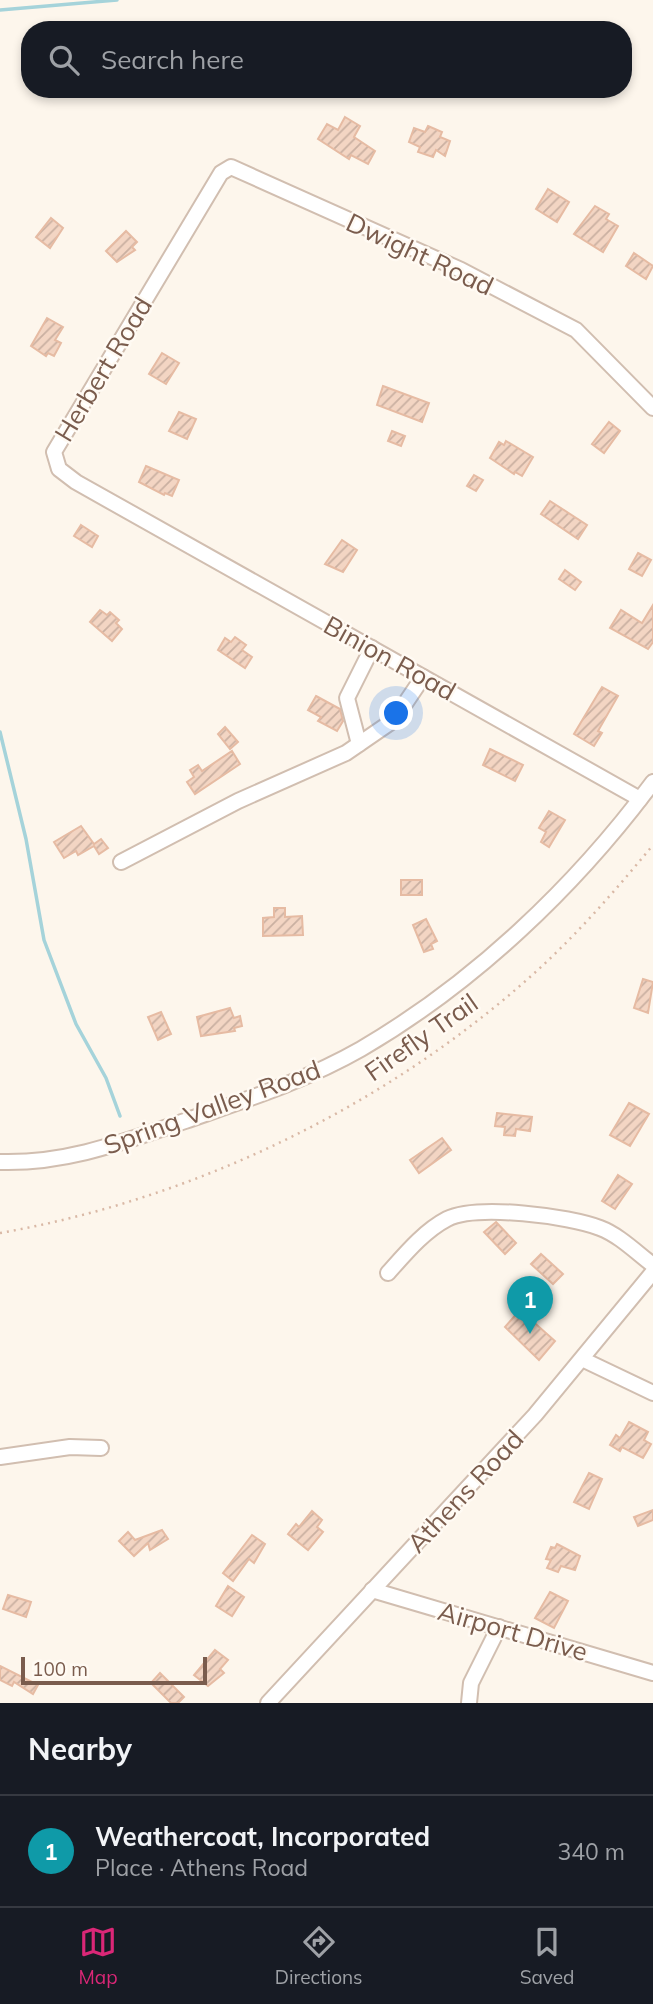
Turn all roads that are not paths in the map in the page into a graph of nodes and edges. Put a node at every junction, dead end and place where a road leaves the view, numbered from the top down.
1 (188, 227) joint
2 (653, 408) edge
3 (139, 517) joint
4 (372, 648) junction
5 (423, 677) junction
6 (359, 744) junction
7 (653, 782) edge
8 (640, 799) junction
9 (121, 862) dead end
10 (0, 1162) edge
11 (653, 1265) edge
12 (653, 1272) edge
13 (388, 1273) dead end
14 (584, 1360) junction
15 (653, 1393) edge
16 (101, 1448) dead end
17 (0, 1457) edge
18 (372, 1590) junction
19 (499, 1627) junction
20 (653, 1673) edge
21 (268, 1703) edge
22 (469, 1703) edge

1 - 2 street, Dwight Road
1 - 3 street, Herbert Road
3 - 4 street, Binion Road
4 - 5 street, Binion Road
4 - 6 street
5 - 6 street
5 - 8 street, Binion Road
6 - 9 street
7 - 8 street, Spring Valley Road
8 - 10 street, Spring Valley Road
11 - 13 street
12 - 14 street, Athens Road
14 - 15 street
14 - 18 street, Athens Road
16 - 17 street
18 - 19 street, Airport Drive
18 - 21 street, Athens Road
19 - 20 street, Airport Drive
19 - 22 street

